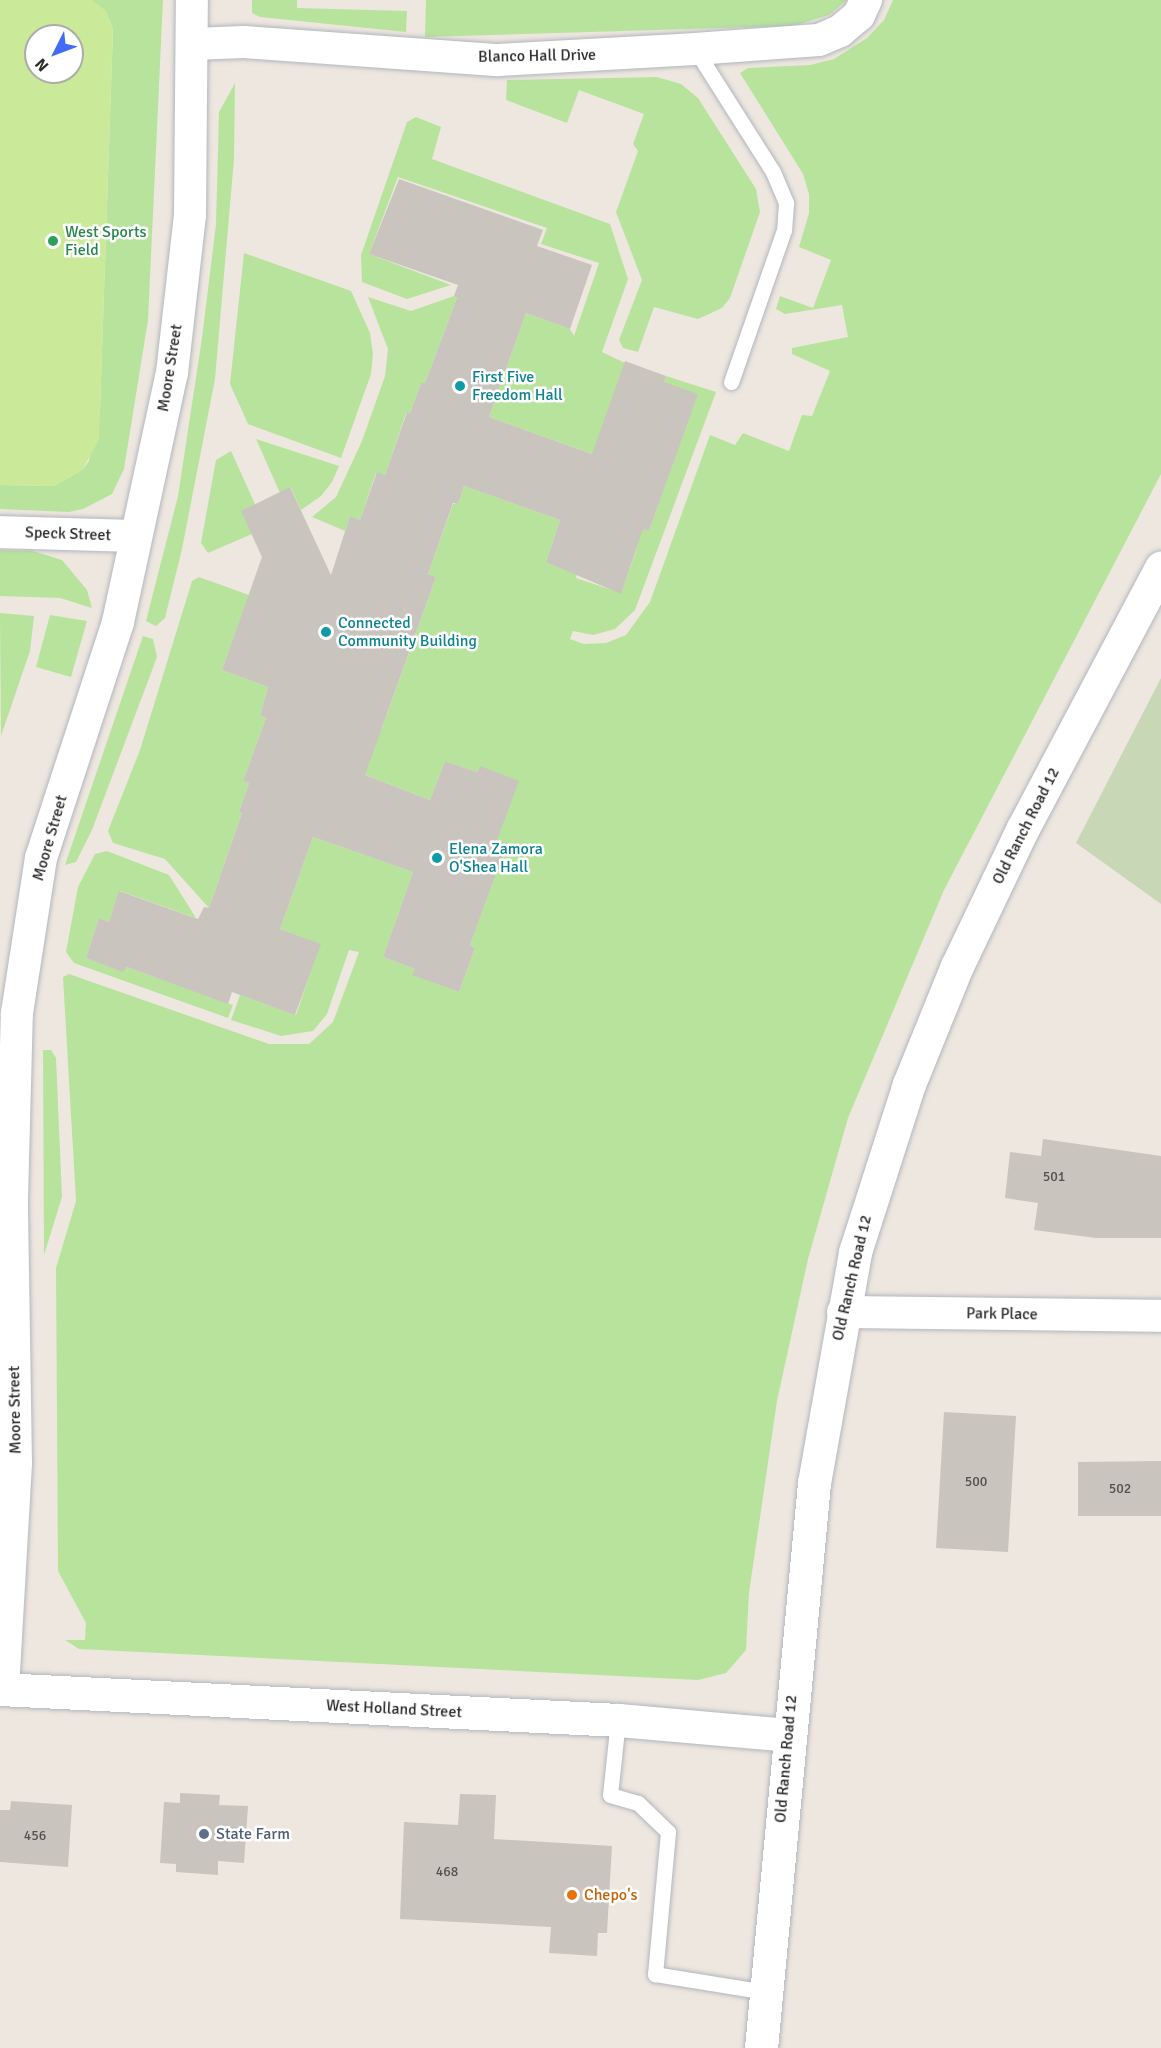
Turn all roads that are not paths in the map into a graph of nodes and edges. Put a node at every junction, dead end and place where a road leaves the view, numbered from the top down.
1 (192, 0) edge
2 (866, 0) edge
3 (192, 44) junction
4 (695, 49) junction
5 (731, 382) dead end
6 (0, 532) edge
7 (136, 537) junction
8 (1161, 568) edge
9 (6, 1199) edge
10 (843, 1312) junction
11 (1161, 1316) edge
12 (2, 1689) edge
13 (618, 1720) junction
14 (788, 1735) junction
15 (766, 1992) junction
16 (761, 2048) edge

1 - 3 street, Moore Street
2 - 4 street, Blanco Hall Drive
3 - 4 street, Blanco Hall Drive
3 - 7 street, Moore Street
4 - 5 lane
6 - 7 street, Speck Street
7 - 9 street, Moore Street
8 - 10 main road, Old Ranch Road 12
9 - 12 street, Moore Street
10 - 11 street, Park Place
10 - 14 main road, Old Ranch Road 12
12 - 13 main road, West Holland Street
13 - 14 main road, West Holland Street
13 - 15 lane
14 - 15 main road, Old Ranch Road 12
15 - 16 main road, Old Ranch Road 12

